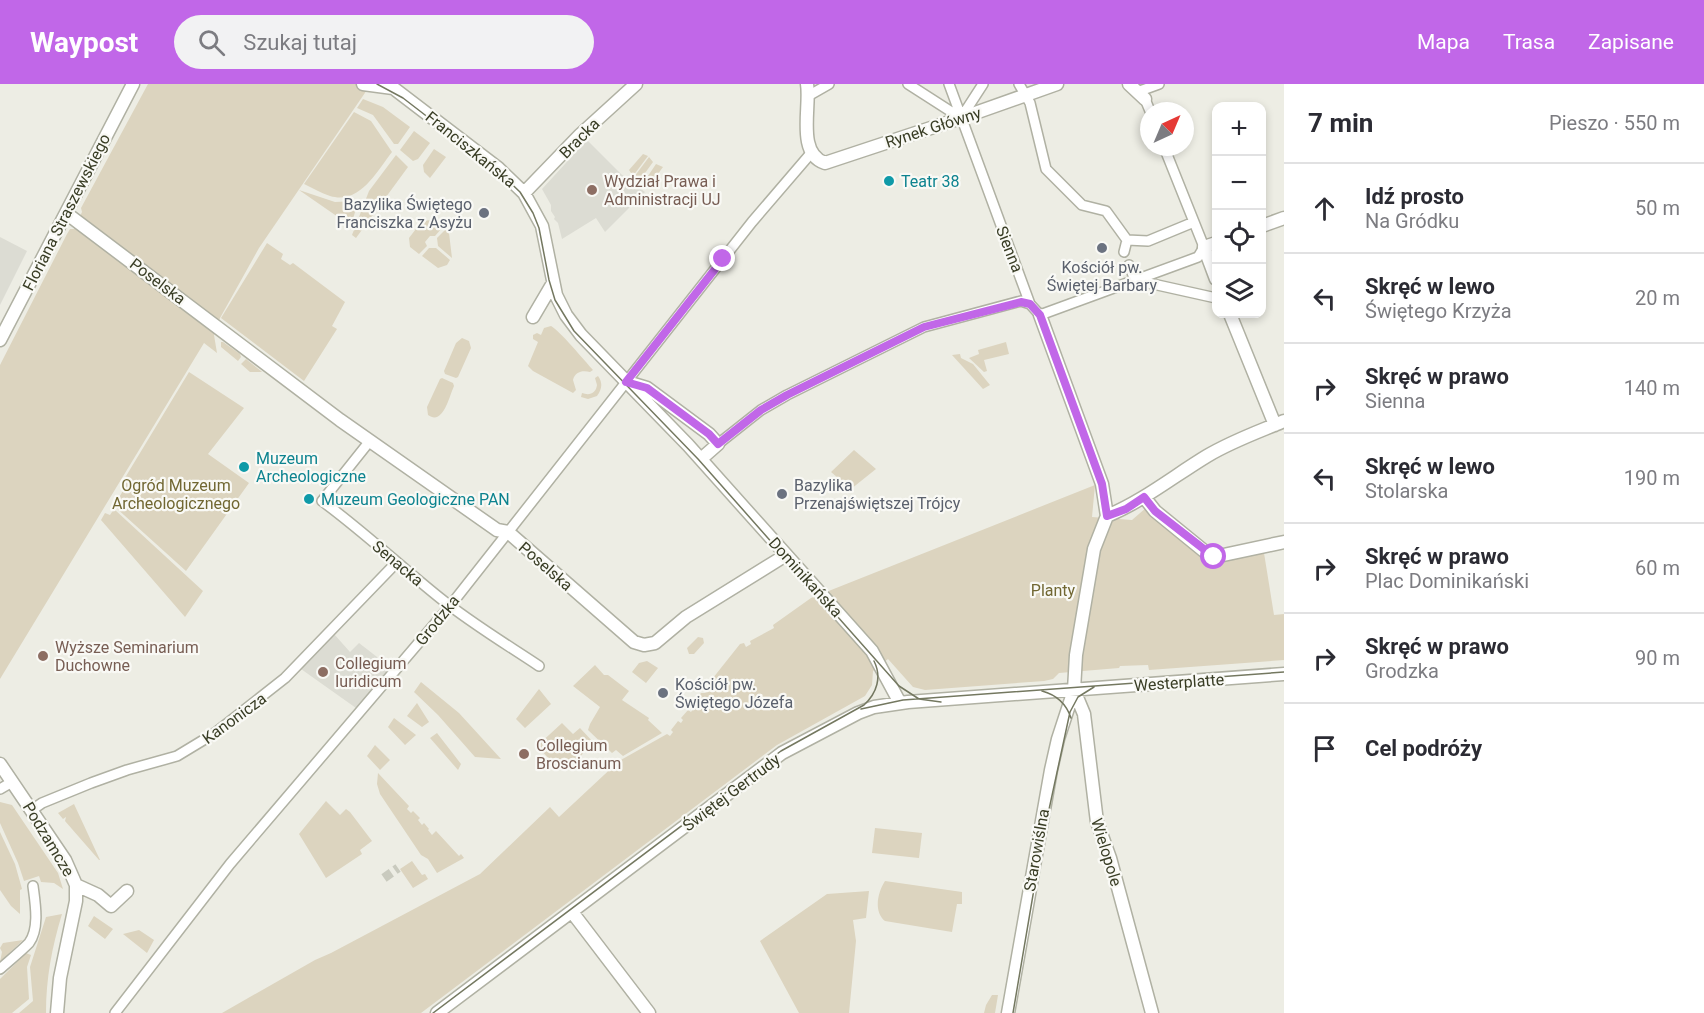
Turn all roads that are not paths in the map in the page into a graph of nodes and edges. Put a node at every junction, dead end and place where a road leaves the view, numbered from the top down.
1 (133, 84) edge
2 (363, 84) edge
3 (829, 84) edge
4 (908, 84) edge
5 (949, 84) edge
6 (983, 84) edge
7 (1057, 84) edge
8 (1159, 84) edge
9 (390, 86) edge
10 (631, 86) edge
11 (1023, 89) edge
12 (807, 90) edge
13 (1137, 91) edge
14 (961, 118) junction
15 (812, 152) junction
16 (1168, 156) edge
17 (524, 193) junction
18 (66, 213) junction
19 (1284, 218) edge
20 (1194, 222) junction
21 (1266, 225) edge
22 (1127, 240) junction
23 (1212, 244) edge
24 (1204, 247) junction
25 (1124, 252) dead end
26 (1129, 265) dead end
27 (1212, 268) edge
28 (1135, 280) junction
29 (554, 286) junction
30 (1212, 297) edge
31 (1030, 304) junction
32 (1040, 315) junction
33 (533, 317) dead end
34 (1232, 318) edge
35 (0, 340) edge
36 (626, 382) junction
37 (1281, 424) edge
38 (369, 442) junction
39 (718, 444) junction
40 (701, 459) junction
41 (1144, 497) junction
42 (1107, 516) junction
43 (508, 532) junction
44 (1284, 542) edge
45 (786, 555) junction
46 (396, 563) junction
47 (450, 606) junction
48 (538, 666) dead end
49 (1284, 674) edge
50 (1074, 690) junction
51 (900, 703) junction
52 (0, 764) edge
53 (12, 782) junction
54 (0, 789) edge
55 (32, 810) junction
56 (75, 885) junction
57 (33, 886) dead end
58 (127, 891) dead end
59 (572, 912) junction
60 (0, 969) edge
61 (57, 1013) edge
62 (115, 1013) edge
63 (437, 1013) edge
64 (649, 1013) edge
65 (1008, 1013) edge
66 (1152, 1013) edge

1 - 18 street, Floriana Straszewskiego
2 - 9 street, Franciszkańska
3 - 12 street
4 - 14 street
5 - 14 street, Sienna
6 - 14 street
7 - 11 street, Rynek Główny
8 - 13 street
9 - 17 street, Franciszkańska
10 - 17 street, Bracka
11 - 14 street, Rynek Główny
11 - 22 street
12 - 15 street
14 - 15 street, Rynek Główny
14 - 31 street, Sienna
15 - 36 street, Grodzka
16 - 20 street
17 - 29 street, Franciszkańska
18 - 35 street, Floriana Straszewskiego
18 - 38 street, Poselska
19 - 21 street
20 - 22 street
20 - 24 street
22 - 25 street
23 - 24 street
24 - 27 street
24 - 28 street
26 - 28 street
28 - 30 street
28 - 32 street
29 - 33 street
29 - 36 street, Franciszkańska
31 - 32 street, Sienna
31 - 39 street
32 - 42 street, Sienna
34 - 37 street
36 - 39 street
36 - 40 street, Dominikańska
36 - 43 street, Grodzka
37 - 41 street
38 - 43 street, Poselska
38 - 46 street, Senacka
39 - 40 street
40 - 45 street, Dominikańska
41 - 42 street
41 - 44 street
42 - 50 street
43 - 45 street, Poselska
43 - 47 street, Grodzka
45 - 51 street, Dominikańska
46 - 47 street, Senacka
46 - 55 street, Kanonicza
47 - 48 street, Senacka
47 - 62 street, Grodzka
49 - 50 street, Westerplatte
50 - 51 street, Świętej Gertrudy
50 - 65 street, Starowiślna
50 - 66 street, Wielopole
51 - 59 street, Świętej Gertrudy
52 - 53 street, Podzamcze
53 - 54 street
53 - 55 street, Podzamcze
55 - 56 street, Podzamcze
56 - 58 street
56 - 61 street
57 - 60 street
59 - 63 street, Świętej Gertrudy
59 - 64 street

